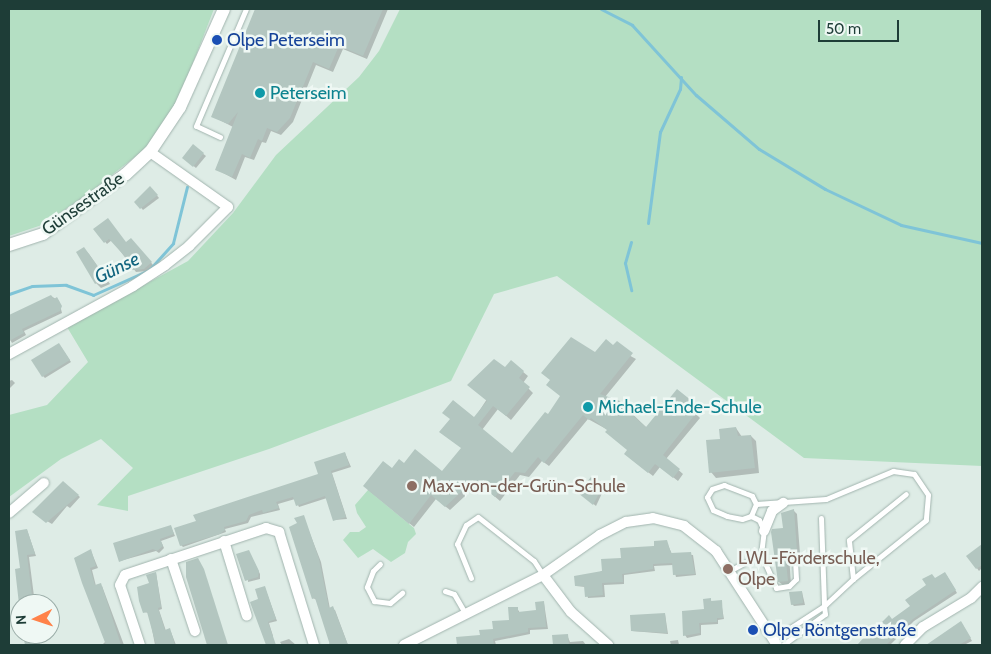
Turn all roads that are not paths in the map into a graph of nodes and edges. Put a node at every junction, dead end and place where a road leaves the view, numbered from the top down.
1 (224, 9) edge
2 (246, 9) edge
3 (220, 137) dead end
4 (150, 152) junction
5 (9, 245) edge
6 (9, 354) edge
7 (44, 483) dead end
8 (906, 494) dead end
9 (783, 503) junction
10 (756, 504) junction
11 (9, 513) edge
12 (751, 516) junction
13 (821, 518) dead end
14 (764, 531) junction
15 (224, 541) junction
16 (761, 554) junction
17 (171, 559) junction
18 (795, 561) dead end
19 (380, 564) dead end
20 (729, 571) junction
21 (543, 575) junction
22 (470, 578) dead end
23 (853, 579) junction
24 (982, 587) edge
25 (445, 591) dead end
26 (402, 593) dead end
27 (824, 606) junction
28 (465, 613) junction
29 (247, 616) dead end
30 (195, 631) dead end
31 (775, 642) edge
32 (140, 645) edge
33 (314, 645) edge
34 (404, 645) edge
35 (608, 645) edge
36 (783, 645) edge
37 (905, 645) edge

1 - 4 street, Günsestraße
2 - 3 lane
4 - 5 street, Günsestraße
4 - 6 street
7 - 11 street
8 - 23 lane
9 - 10 lane
9 - 14 street
9 - 23 lane
10 - 12 lane
10 - 12 lane
12 - 14 lane
13 - 27 lane
14 - 16 lane
15 - 17 street
15 - 29 street
15 - 33 street
16 - 18 lane
16 - 20 lane
17 - 30 street
17 - 32 street
19 - 26 lane
20 - 21 street
20 - 31 street
21 - 22 lane
21 - 28 street
21 - 35 street
23 - 27 lane
24 - 37 street
25 - 28 lane
27 - 31 lane
27 - 36 lane
28 - 34 street

